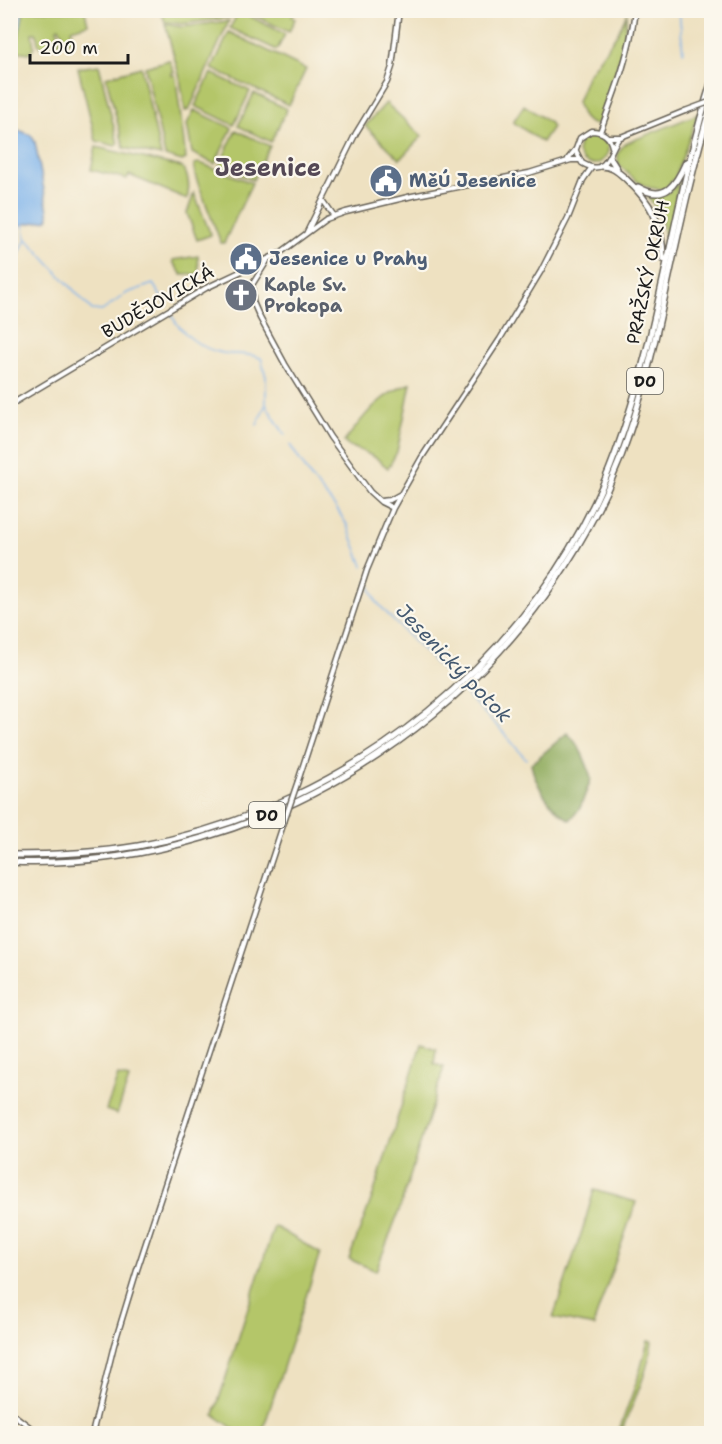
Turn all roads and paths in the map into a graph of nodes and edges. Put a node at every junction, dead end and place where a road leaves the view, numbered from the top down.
1 (399, 10) edge
2 (634, 10) edge
3 (711, 80) edge
4 (711, 101) edge
5 (600, 132) junction
6 (608, 137) junction
7 (621, 137) junction
8 (612, 147) junction
9 (576, 150) junction
10 (692, 150) junction
11 (610, 158) junction
12 (563, 162) junction
13 (581, 162) junction
14 (601, 166) junction
15 (592, 167) junction
16 (583, 180) junction
17 (323, 200) junction
18 (334, 216) junction
19 (307, 232) junction
20 (267, 260) junction
21 (661, 281) junction
22 (10, 405) edge
23 (402, 492) junction
24 (379, 501) junction
25 (393, 508) junction
26 (10, 855) edge
27 (10, 862) edge
28 (10, 1412) edge
29 (39, 1434) edge
30 (92, 1434) edge

1 - 17 main road
2 - 5 main road
3 - 10 highway, PRAŽSKÝ OKRUH / D0
4 - 7 main road, bridge
4 - 27 highway, PRAŽSKÝ OKRUH / D0
5 - 6 main road
5 - 9 main road, BUDĚJOVICKÁ
6 - 7 main road
6 - 8 main road
7 - 8 main road
8 - 11 main road
9 - 12 main road, BUDĚJOVICKÁ
9 - 13 main road
10 - 11 highway
10 - 21 highway, PRAŽSKÝ OKRUH / D0
11 - 14 main road
12 - 13 main road, BUDĚJOVICKÁ
12 - 18 main road, BUDĚJOVICKÁ
13 - 15 main road, BUDĚJOVICKÁ
13 - 16 main road
14 - 15 main road, BUDĚJOVICKÁ
14 - 21 highway
15 - 16 main road
16 - 23 main road
17 - 18 main road
17 - 19 main road
18 - 19 main road, BUDĚJOVICKÁ
19 - 20 main road, BUDĚJOVICKÁ
20 - 22 main road, BUDĚJOVICKÁ
20 - 24 main road
21 - 26 highway, PRAŽSKÝ OKRUH / D0
23 - 24 main road
23 - 25 main road
24 - 25 main road
25 - 30 main road, bridge
28 - 29 main road

